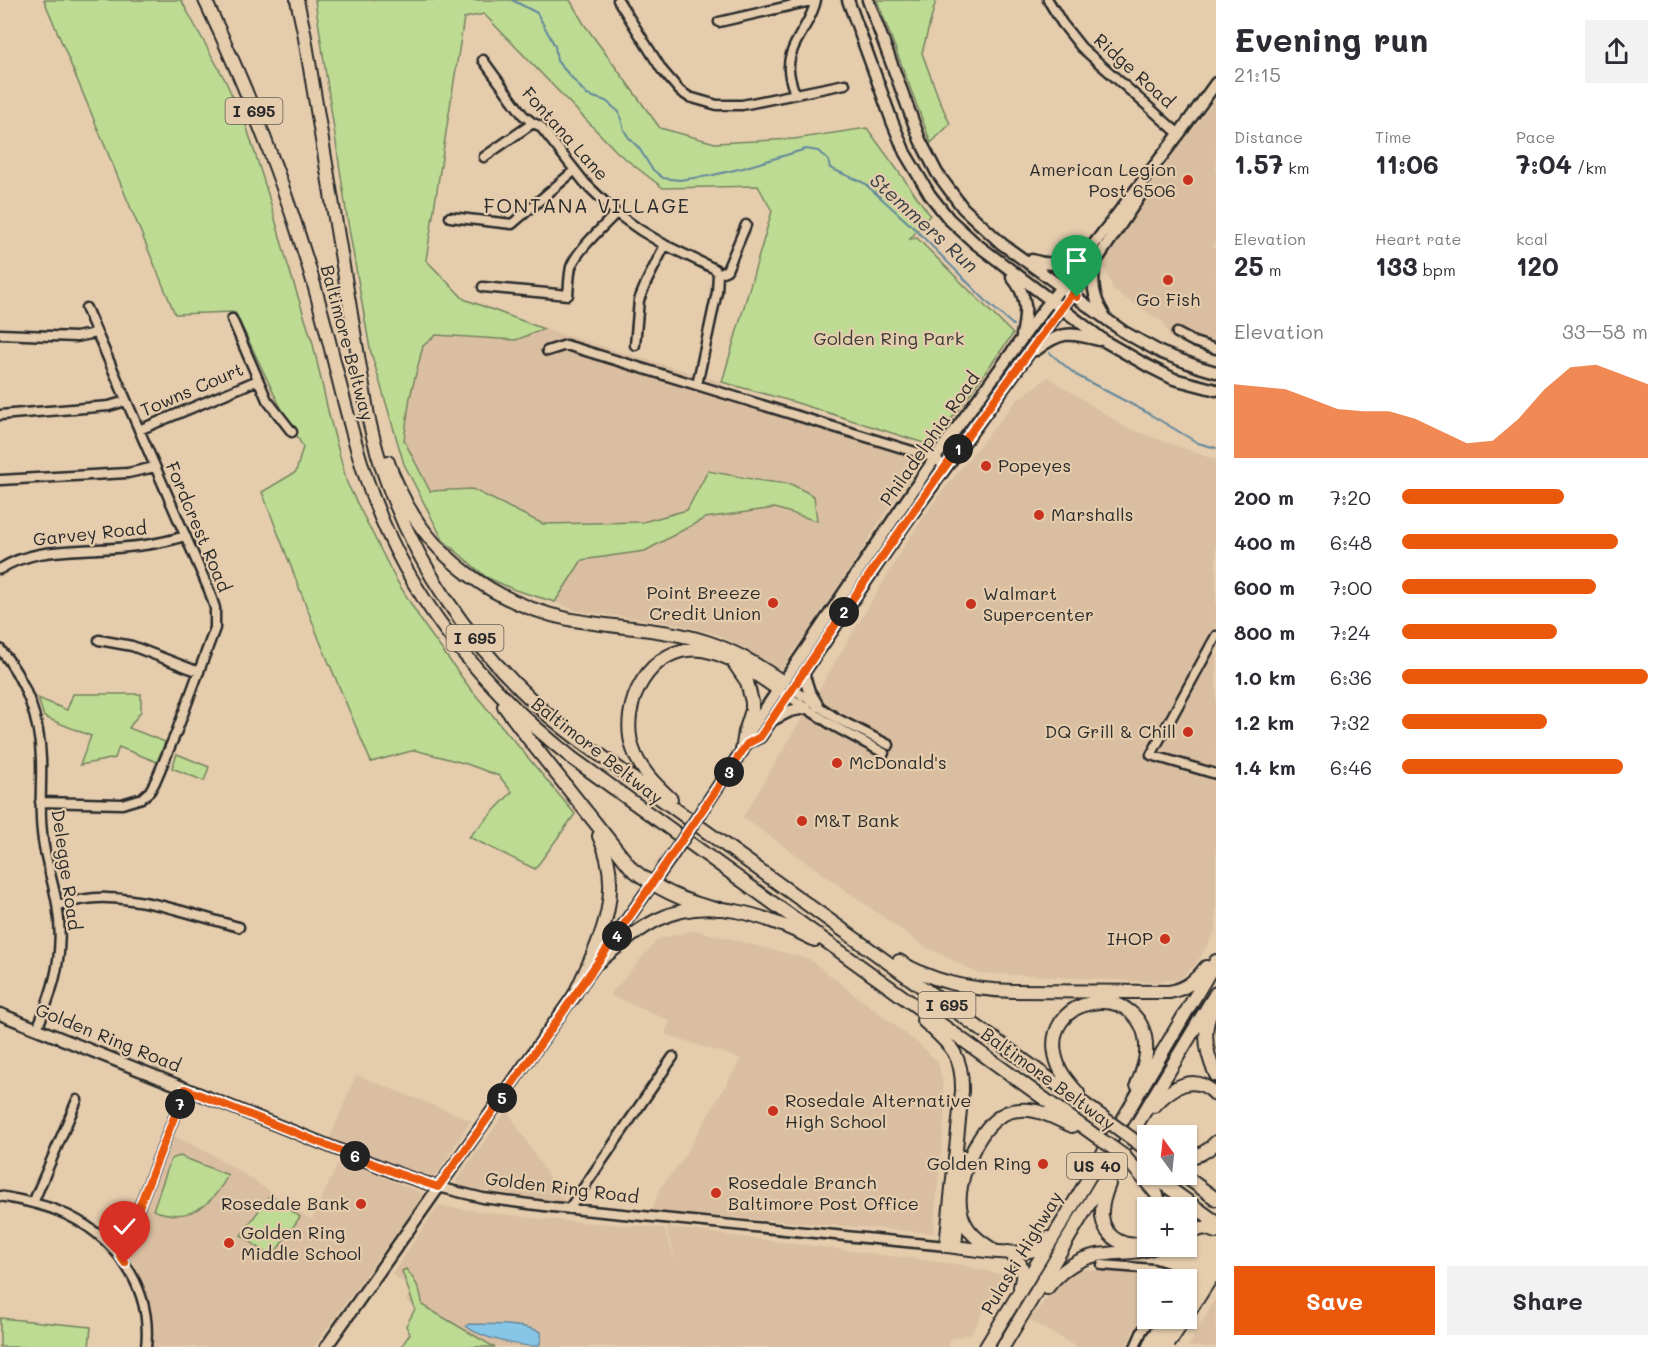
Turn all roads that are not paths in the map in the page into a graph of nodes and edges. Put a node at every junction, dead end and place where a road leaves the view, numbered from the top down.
1 (198, 0) edge
2 (205, 0) edge
3 (298, 0) edge
4 (618, 0) edge
5 (816, 0) edge
6 (848, 0) edge
7 (868, 0) edge
8 (1048, 0) edge
9 (719, 22) dead end
10 (483, 60) dead end
11 (1216, 83) edge
12 (845, 84) dead end
13 (795, 94) junction
14 (533, 123) junction
15 (1179, 134) junction
16 (484, 157) dead end
17 (1156, 164) junction
18 (574, 170) junction
19 (616, 213) junction
20 (450, 217) dead end
21 (295, 225) junction
22 (746, 225) dead end
23 (665, 245) junction
24 (1092, 247) junction
25 (1017, 255) junction
26 (998, 260) junction
27 (1094, 264) junction
28 (718, 274) junction
29 (1061, 285) junction
30 (483, 287) dead end
31 (1072, 294) junction
32 (1050, 300) junction
33 (86, 308) dead end
34 (1062, 309) junction
35 (1106, 318) junction
36 (232, 319) dead end
37 (96, 333) junction
38 (1177, 333) dead end
39 (0, 334) edge
40 (1021, 338) junction
41 (1106, 342) junction
42 (635, 345) dead end
43 (1216, 349) edge
44 (547, 351) dead end
45 (1026, 357) junction
46 (1216, 372) edge
47 (362, 374) junction
48 (258, 380) junction
49 (698, 385) junction
50 (1216, 390) edge
51 (126, 401) junction
52 (0, 415) edge
53 (139, 430) junction
54 (292, 432) dead end
55 (935, 458) junction
56 (155, 467) junction
57 (945, 467) junction
58 (0, 480) edge
59 (185, 536) junction
60 (0, 569) edge
61 (1216, 636) edge
62 (99, 640) dead end
63 (0, 649) edge
64 (734, 662) junction
65 (199, 672) junction
66 (804, 673) junction
67 (491, 686) junction
68 (786, 689) junction
69 (818, 706) junction
70 (806, 708) junction
71 (771, 720) junction
72 (745, 747) junction
73 (1216, 774) edge
74 (40, 802) junction
75 (588, 813) junction
76 (696, 824) junction
77 (653, 884) junction
78 (57, 905) junction
79 (813, 908) junction
80 (716, 909) junction
81 (239, 927) dead end
82 (1216, 954) edge
83 (847, 956) junction
84 (1216, 961) edge
85 (597, 963) junction
86 (1216, 975) edge
87 (883, 982) junction
88 (1216, 993) edge
89 (573, 998) junction
90 (1216, 1002) edge
91 (0, 1014) edge
92 (37, 1029) junction
93 (673, 1057) dead end
94 (1216, 1075) edge
95 (1163, 1082) junction
96 (185, 1089) junction
97 (1216, 1095) edge
98 (77, 1100) dead end
99 (1096, 1113) junction
100 (1128, 1113) junction
101 (1139, 1122) junction
102 (1094, 1136) junction
103 (1137, 1141) edge
104 (1216, 1142) edge
105 (1124, 1152) junction
106 (1197, 1155) edge
107 (1137, 1165) edge
108 (1163, 1185) edge
109 (1197, 1185) edge
110 (438, 1187) junction
111 (0, 1196) edge
112 (1216, 1199) edge
113 (33, 1203) junction
114 (959, 1203) junction
115 (570, 1209) junction
116 (1065, 1218) junction
117 (1216, 1222) edge
118 (1197, 1230) edge
119 (1216, 1232) edge
120 (1137, 1245) edge
121 (951, 1246) junction
122 (995, 1251) junction
123 (1008, 1252) junction
124 (1137, 1252) edge
125 (120, 1256) junction
126 (1102, 1265) dead end
127 (1153, 1269) edge
128 (1016, 1299) junction
129 (1021, 1319) junction
130 (1143, 1329) edge
131 (146, 1347) edge
132 (326, 1347) edge
133 (986, 1347) edge
134 (1003, 1347) edge
135 (1135, 1347) edge

1 - 21 highway
2 - 21 highway, Baltimore Beltway / I 695
3 - 47 highway, Baltimore Beltway / I 695
4 - 13 street
5 - 9 street
5 - 13 street
6 - 26 main road
7 - 25 main road
8 - 15 street, Ridge Road
10 - 14 street, Fontana Lane
11 - 15 main road, Philadelphia Road
12 - 13 street
14 - 16 street
14 - 18 street, Fontana Lane
15 - 17 main road, Philadelphia Road
17 - 24 main road, Philadelphia Road
17 - 27 main road, Philadelphia Road
18 - 19 street, Fontana Lane
18 - 20 street
19 - 23 street, Fontana Lane
19 - 30 street
21 - 67 highway, Baltimore Beltway / I 695
22 - 28 street
23 - 28 street, Fontana Lane
23 - 42 street
24 - 25 main road
24 - 29 main road, Philadelphia Road
25 - 29 main road
26 - 32 main road
26 - 40 main road
27 - 31 main road, Philadelphia Road
27 - 35 main road
28 - 49 street
29 - 31 main road
29 - 32 main road, Philadelphia Road
31 - 34 main road, Philadelphia Road
31 - 35 main road
32 - 34 main road
32 - 40 main road, Philadelphia Road
33 - 37 street, Fordcrest Road
34 - 41 main road
34 - 45 main road, Philadelphia Road
35 - 46 main road
36 - 48 street, Towns Court
37 - 39 street
37 - 51 street, Fordcrest Road
38 - 43 street
40 - 55 main road, Philadelphia Road
41 - 45 main road
41 - 50 main road
44 - 49 street
45 - 57 main road, Philadelphia Road
47 - 68 highway
47 - 76 highway, Baltimore Beltway / I 695
48 - 53 street, Towns Court
48 - 54 street, Towns Court
49 - 55 street
51 - 52 street
51 - 53 street, Fordcrest Road
53 - 56 street, Fordcrest Road
55 - 57 street
55 - 68 main road, Philadelphia Road
56 - 58 street
56 - 59 street, Fordcrest Road
57 - 66 main road, Philadelphia Road
59 - 60 street, Garvey Road
59 - 65 street, Fordcrest Road
61 - 73 street
62 - 65 street
63 - 74 street, Delegge Road
64 - 68 highway
64 - 72 highway
64 - 76 highway
65 - 74 street, Fordcrest Road
66 - 68 main road, Philadelphia Road
66 - 69 main road
67 - 75 highway
67 - 83 highway, Baltimore Beltway / I 695
68 - 69 street
68 - 70 street
68 - 71 main road, Philadelphia Road
68 - 72 main road, Philadelphia Road
69 - 70 street
70 - 71 main road
71 - 72 main road, Philadelphia Road
72 - 77 main road, Philadelphia Road, bridge
74 - 78 street, Delegge Road
75 - 77 highway
75 - 89 highway
76 - 79 highway, Baltimore Beltway / I 695
77 - 80 highway
77 - 85 main road, Philadelphia Road
78 - 81 street
78 - 92 street, Delegge Road
79 - 82 highway
79 - 99 highway, Baltimore Beltway / I 695
80 - 83 highway
80 - 85 highway
83 - 87 highway, Baltimore Beltway / I 695
84 - 100 highway, Pulaski Highway / US 40
85 - 89 main road, Philadelphia Road
86 - 95 highway
87 - 102 highway, Baltimore Beltway / I 695
87 - 121 highway
88 - 95 highway, Pulaski Highway / US 40
89 - 110 main road, Philadelphia Road
90 - 94 highway
91 - 92 main road, Golden Ring Road
92 - 96 main road, Golden Ring Road
93 - 115 street
95 - 101 highway, Pulaski Highway / US 40
96 - 110 main road, Golden Ring Road
96 - 125 street
97 - 101 highway
98 - 113 street
99 - 100 highway
99 - 103 highway, Baltimore Beltway / I 695, bridge
100 - 116 highway, Pulaski Highway / US 40
101 - 105 highway, Pulaski Highway / US 40
102 - 105 highway, Baltimore Beltway / I 695, bridge
102 - 114 highway
104 - 106 highway
105 - 107 highway, Baltimore Beltway
105 - 120 highway
105 - 129 highway, Pulaski Highway / US 40
108 - 117 highway
109 - 112 highway
110 - 115 street, Golden Ring Road
110 - 132 main road, Philadelphia Road
111 - 113 street
113 - 125 street
114 - 121 highway
114 - 122 highway
115 - 121 street, Golden Ring Road
116 - 123 highway, Golden Ring Road
116 - 128 highway, Pulaski Highway / US 40
118 - 119 highway
121 - 122 highway, Golden Ring Road
122 - 123 highway, Golden Ring Road
123 - 128 highway
124 - 129 highway
125 - 131 street
126 - 127 street
128 - 133 highway, Pulaski Highway / US 40
129 - 134 highway, Pulaski Highway / US 40
130 - 135 street

